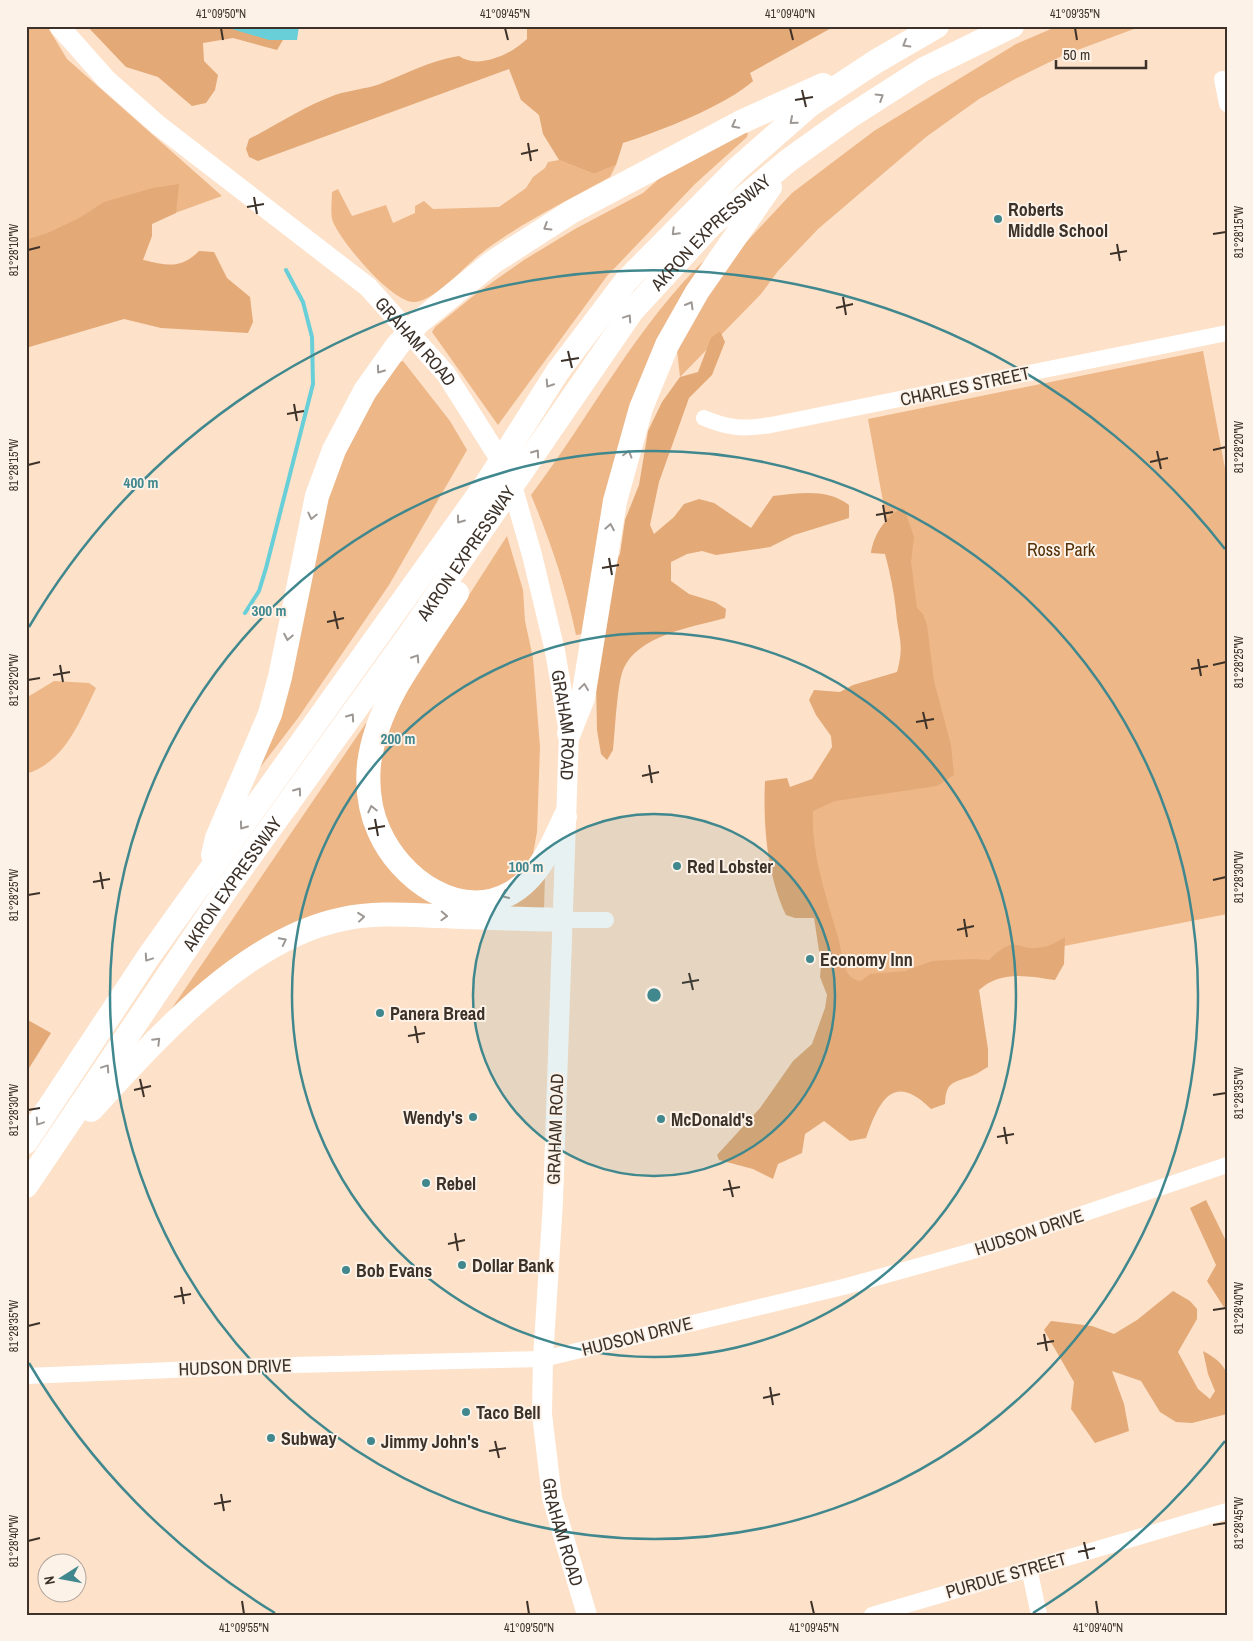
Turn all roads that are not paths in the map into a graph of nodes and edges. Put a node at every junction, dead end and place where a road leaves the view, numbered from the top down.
1 (60, 26) edge
2 (937, 26) edge
3 (1012, 26) edge
4 (875, 62) junction
5 (1222, 79) dead end
6 (1227, 104) edge
7 (849, 116) junction
8 (410, 332) junction
9 (1227, 333) edge
10 (704, 418) dead end
11 (508, 492) junction
12 (568, 733) junction
13 (565, 817) junction
14 (210, 870) junction
15 (562, 920) junction
16 (606, 920) dead end
17 (26, 1142) edge
18 (1227, 1165) edge
19 (39, 1166) junction
20 (26, 1186) edge
21 (543, 1358) junction
22 (26, 1376) edge
23 (1227, 1511) edge
24 (1029, 1568) junction
25 (588, 1615) edge
26 (872, 1615) edge
27 (1039, 1615) edge

1 - 8 main road, GRAHAM ROAD
2 -> 4 highway, AKRON EXPRESSWAY
7 -> 3 highway, AKRON EXPRESSWAY
4 -> 8 highway
4 -> 14 highway, AKRON EXPRESSWAY
5 - 6 street
11 -> 7 highway, AKRON EXPRESSWAY
12 -> 7 highway
8 - 12 main road, GRAHAM ROAD
8 -> 14 highway
9 - 10 street, CHARLES STREET
13 -> 11 highway
19 -> 11 highway, AKRON EXPRESSWAY
12 - 13 main road, GRAHAM ROAD
13 - 15 main road, GRAHAM ROAD
14 -> 17 highway, AKRON EXPRESSWAY
15 - 16 street
19 -> 15 highway
15 - 21 main road, GRAHAM ROAD
18 - 21 street, HUDSON DRIVE
19 - 20 highway, AKRON EXPRESSWAY
21 - 22 street, HUDSON DRIVE
21 - 25 main road, GRAHAM ROAD
23 - 24 street, PURDUE STREET
24 - 26 street, PURDUE STREET
24 - 27 street

